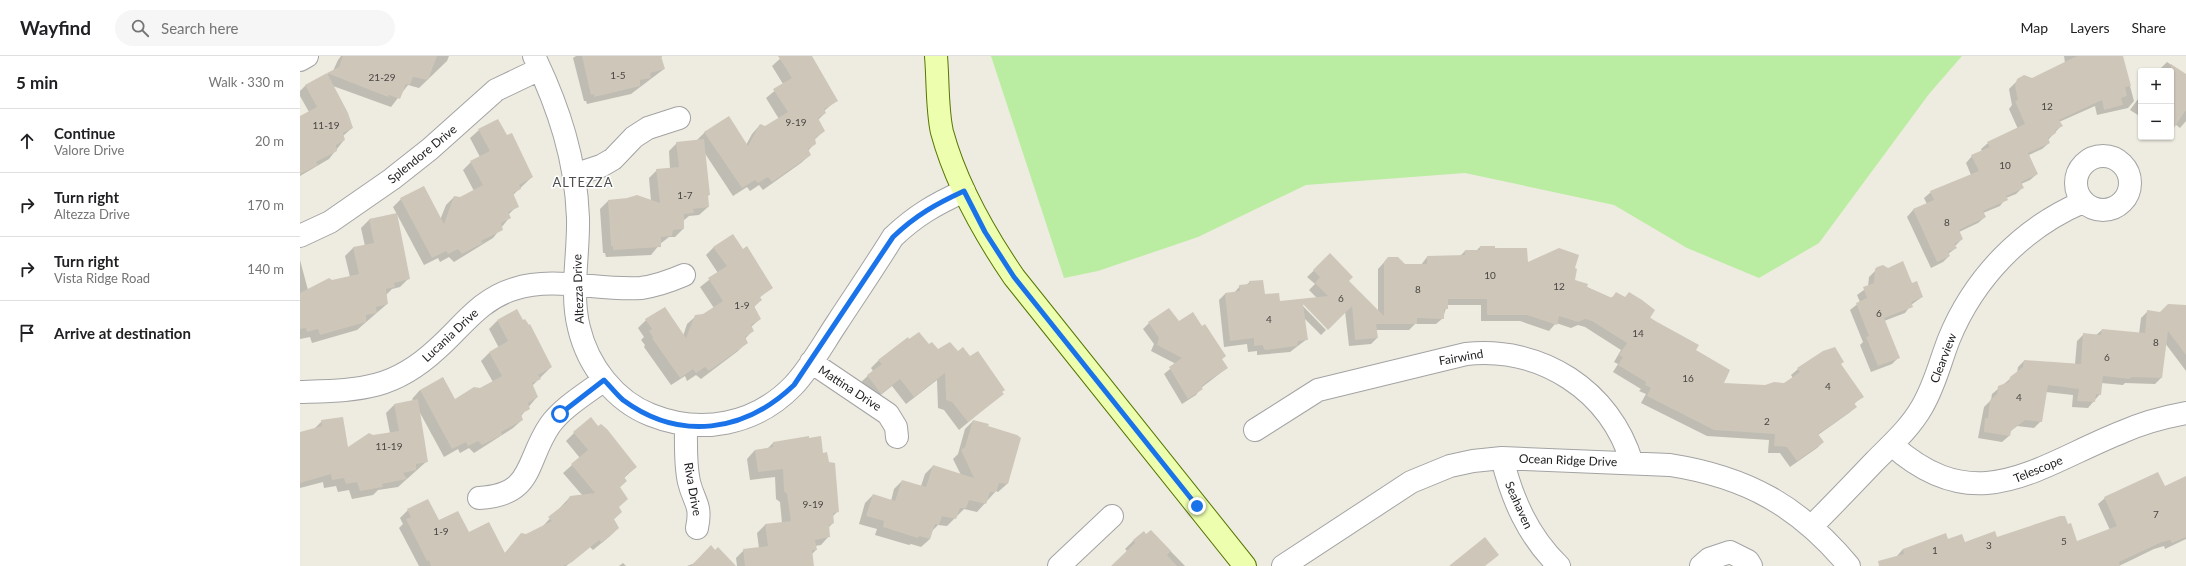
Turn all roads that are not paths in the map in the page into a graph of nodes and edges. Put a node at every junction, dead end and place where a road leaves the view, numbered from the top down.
1 (307, 56) edge
2 (936, 56) edge
3 (300, 60) edge
4 (537, 62) edge
5 (679, 118) dead end
6 (574, 175) junction
7 (964, 191) junction
8 (2083, 202) dead end
9 (300, 236) edge
10 (684, 275) dead end
11 (576, 285) junction
12 (811, 362) junction
13 (604, 380) junction
14 (300, 392) edge
15 (2186, 413) edge
16 (686, 426) junction
17 (1255, 430) dead end
18 (896, 437) dead end
19 (1892, 444) junction
20 (1502, 458) junction
21 (1632, 463) junction
22 (479, 498) dead end
23 (1112, 516) dead end
24 (1812, 526) junction
25 (697, 528) dead end
26 (1066, 564) edge
27 (1245, 566) edge
28 (1283, 566) edge
29 (1559, 566) edge
30 (1701, 566) edge
31 (1751, 566) edge
32 (1849, 566) edge

1 - 3 street
2 - 7 street
4 - 6 street, Altezza Drive
4 - 9 street, Splendore Drive
5 - 6 street
6 - 11 street, Altezza Drive
7 - 12 street, Altezza Drive
7 - 27 street
8 - 19 street, Clearview
10 - 11 street, Lucania Drive
11 - 13 street, Altezza Drive
11 - 14 street, Lucania Drive
12 - 16 street, Altezza Drive
12 - 18 street, Mattina Drive
13 - 16 street, Altezza Drive
13 - 22 street
15 - 19 street, Telescope
16 - 25 street, Riva Drive
17 - 21 street, Fairwind
19 - 24 street, Clearview
20 - 21 street, Ocean Ridge Drive
20 - 28 street, Ocean Ridge Drive
20 - 29 street, Seahaven
21 - 24 street, Ocean Ridge Drive
23 - 26 street
24 - 32 street, Ocean Ridge Drive
30 - 31 street

